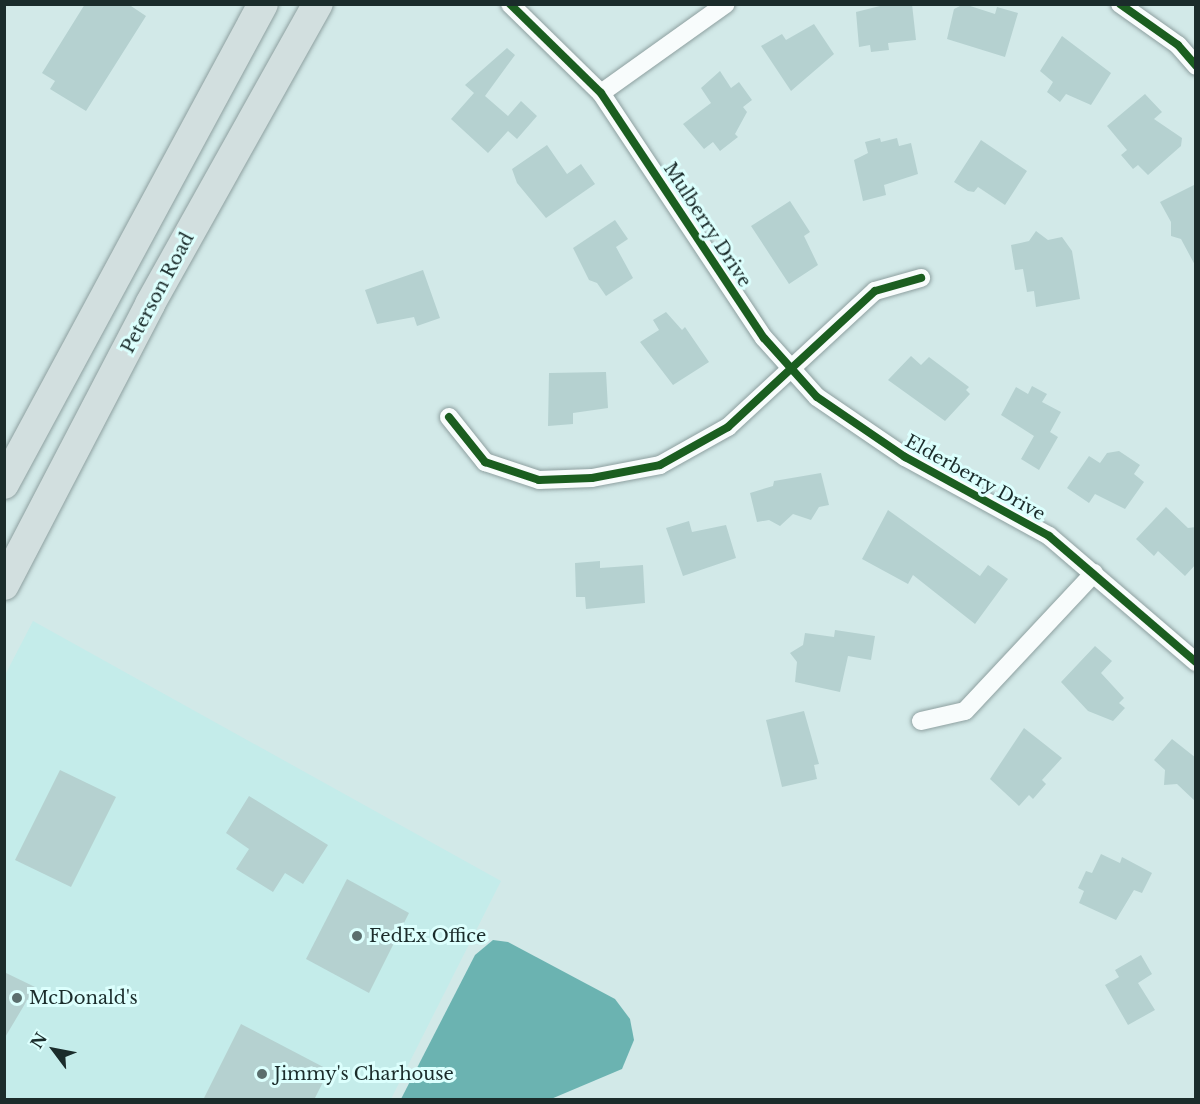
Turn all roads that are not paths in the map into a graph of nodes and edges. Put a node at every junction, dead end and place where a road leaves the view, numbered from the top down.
1 (263, 4) edge
2 (318, 4) edge
3 (510, 4) edge
4 (726, 4) edge
5 (1120, 4) edge
6 (1196, 66) edge
7 (601, 93) junction
8 (921, 278) dead end
9 (792, 370) junction
10 (449, 417) dead end
11 (4, 484) edge
12 (1094, 573) junction
13 (4, 585) edge
14 (1196, 662) edge
15 (921, 721) dead end

1 - 11 main road
2 - 13 main road, Peterson Road
3 - 7 street
4 - 7 street
5 - 6 street
7 - 9 street, Mulberry Drive
8 - 9 street
9 - 10 street
9 - 12 street, Elderberry Drive
12 - 14 street, Elderberry Drive
12 - 15 street

